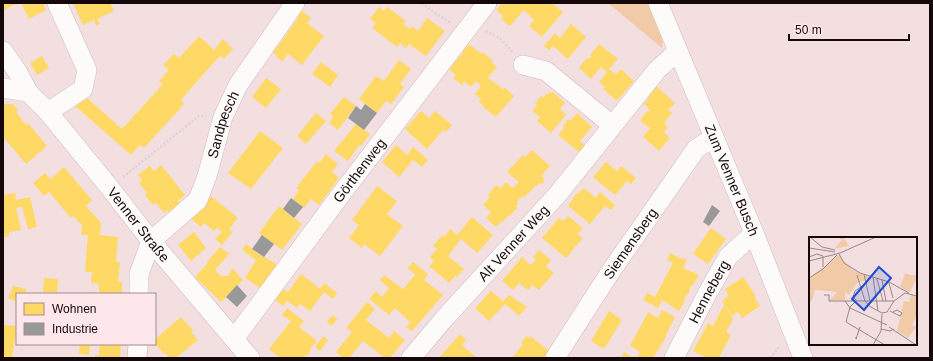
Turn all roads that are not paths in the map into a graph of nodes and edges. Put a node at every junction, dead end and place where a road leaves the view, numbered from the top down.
1 (57, 3) edge
2 (296, 3) edge
3 (487, 3) edge
4 (658, 3) edge
5 (678, 51) junction
6 (3, 52) edge
7 (524, 65) road end
8 (3, 88) edge
9 (28, 92) junction
10 (48, 112) junction
11 (612, 125) junction
12 (714, 137) junction
13 (754, 233) junction
14 (151, 241) junction
15 (138, 293) edge
16 (234, 339) junction
17 (138, 345) edge
18 (138, 358) edge
19 (250, 358) edge
20 (411, 358) edge
21 (555, 358) edge
22 (674, 358) edge
23 (802, 358) edge

1 - 10 street
2 - 14 street, Sandpesch
3 - 16 street, Görthenweg
4 - 5 street, Zum Venner Busch
5 - 11 street, Alt Venner Weg
5 - 12 street, Zum Venner Busch
6 - 9 street, Venner Straße
7 - 11 street
8 - 9 street
9 - 10 street, Venner Straße
10 - 14 street, Venner Straße
11 - 20 street, Alt Venner Weg
12 - 13 street, Zum Venner Busch
12 - 21 street, Siemensberg
13 - 22 street, Henneberg
13 - 23 street, Zum Venner Busch
14 - 15 street
14 - 16 street, Venner Straße
16 - 19 street, Venner Straße
17 - 18 street

